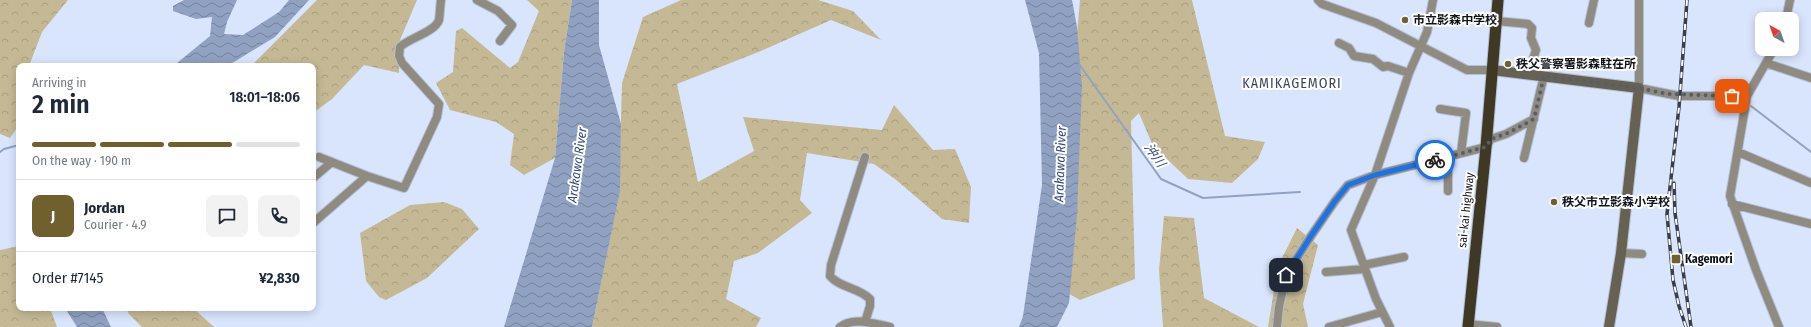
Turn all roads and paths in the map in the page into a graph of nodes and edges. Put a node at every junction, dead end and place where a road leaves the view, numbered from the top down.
1 (441, 0) edge
2 (477, 0) edge
3 (1318, 0) edge
4 (1433, 0) edge
5 (1498, 0) edge
6 (1594, 0) edge
7 (1640, 0) edge
8 (1790, 0) edge
9 (1787, 12) edge
10 (1496, 21) junction
11 (1589, 22) dead end
12 (500, 40) dead end
13 (1339, 43) dead end
14 (1421, 46) junction
15 (1770, 56) edge
16 (1766, 63) junction
17 (1492, 70) junction
18 (1409, 73) junction
19 (1528, 74) junction
20 (1544, 76) junction
21 (1811, 78) edge
22 (1639, 88) junction
23 (1747, 96) junction
24 (1440, 110) dead end
25 (1534, 119) junction
26 (1486, 147) junction
27 (1738, 152) junction
28 (1461, 153) junction
29 (865, 156) dead end
30 (1448, 156) junction
31 (319, 157) dead end
32 (1524, 158) dead end
33 (332, 162) junction
34 (316, 175) edge
35 (1375, 175) junction
36 (367, 176) junction
37 (1811, 182) edge
38 (1448, 191) dead end
39 (1732, 204) junction
40 (316, 220) edge
41 (1811, 224) edge
42 (1621, 253) junction
43 (1642, 254) dead end
44 (1404, 257) dead end
45 (1365, 267) junction
46 (1326, 272) dead end
47 (1382, 312) junction
48 (865, 322) junction
49 (1468, 326) edge
50 (840, 327) edge
51 (890, 327) edge
52 (1277, 327) edge
53 (1329, 327) edge
54 (1390, 327) edge
55 (1497, 327) edge
56 (1609, 327) edge
57 (1779, 327) edge

1 - 36 street
2 - 12 street
3 - 14 street
4 - 14 street
5 - 10 highway, sai-kai highway
6 - 11 street
7 - 22 street
8 - 9 street
10 - 17 highway, sai-kai highway
10 - 19 street
13 - 18 street
14 - 17 street
14 - 18 street
15 - 16 street
16 - 21 street
16 - 23 street
17 - 19 main road
17 - 26 highway, sai-kai highway
18 - 35 street
19 - 20 main road
20 - 22 main road
20 - 25 street
22 - 23 street
22 - 42 main road
23 - 27 street
24 - 28 street
25 - 26 street
25 - 32 street
26 - 28 street
26 - 49 highway, sai-kai highway
27 - 37 street
27 - 39 street
28 - 30 street
29 - 48 street
30 - 35 street
30 - 38 street
31 - 33 street
33 - 34 street
33 - 36 street
35 - 45 street
35 - 52 street
36 - 40 street
39 - 41 street
39 - 57 street
42 - 43 street
42 - 56 main road
44 - 45 street
45 - 46 street
45 - 47 street
47 - 53 street
47 - 54 street
48 - 50 street
48 - 51 street
49 - 55 street

